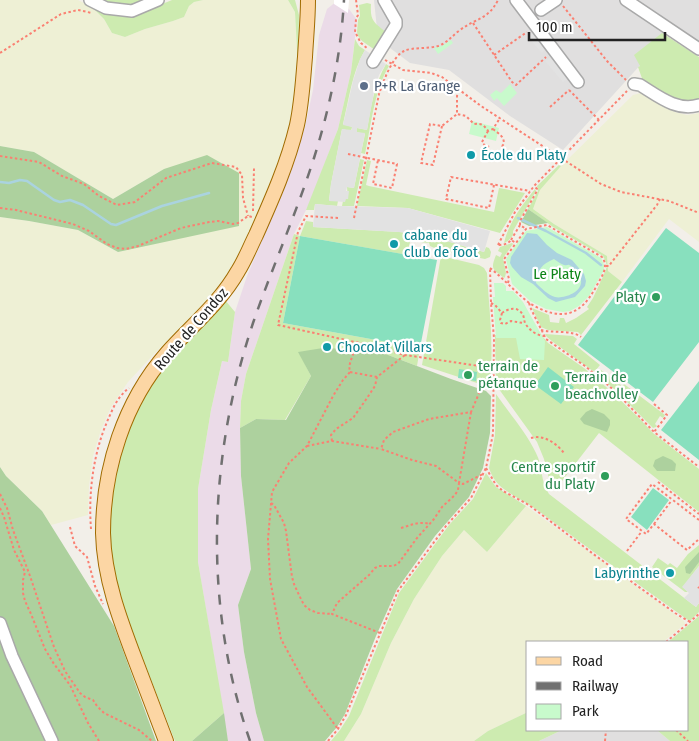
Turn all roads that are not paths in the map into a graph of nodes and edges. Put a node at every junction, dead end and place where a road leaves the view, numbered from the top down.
1 (90, 0) edge
2 (158, 0) edge
3 (308, 0) edge
4 (384, 0) edge
5 (516, 0) edge
6 (557, 0) edge
7 (626, 0) edge
8 (541, 10) dead end
9 (699, 49) edge
10 (375, 59) road end
11 (633, 85) road end
12 (574, 86) road end
13 (699, 105) edge
14 (0, 623) edge
15 (52, 741) edge
16 (166, 741) edge

1 - 2 street
3 - 16 main road, Route de Condoz
4 - 10 street
5 - 12 street
6 - 8 street
7 - 9 street
11 - 13 street
14 - 15 street

